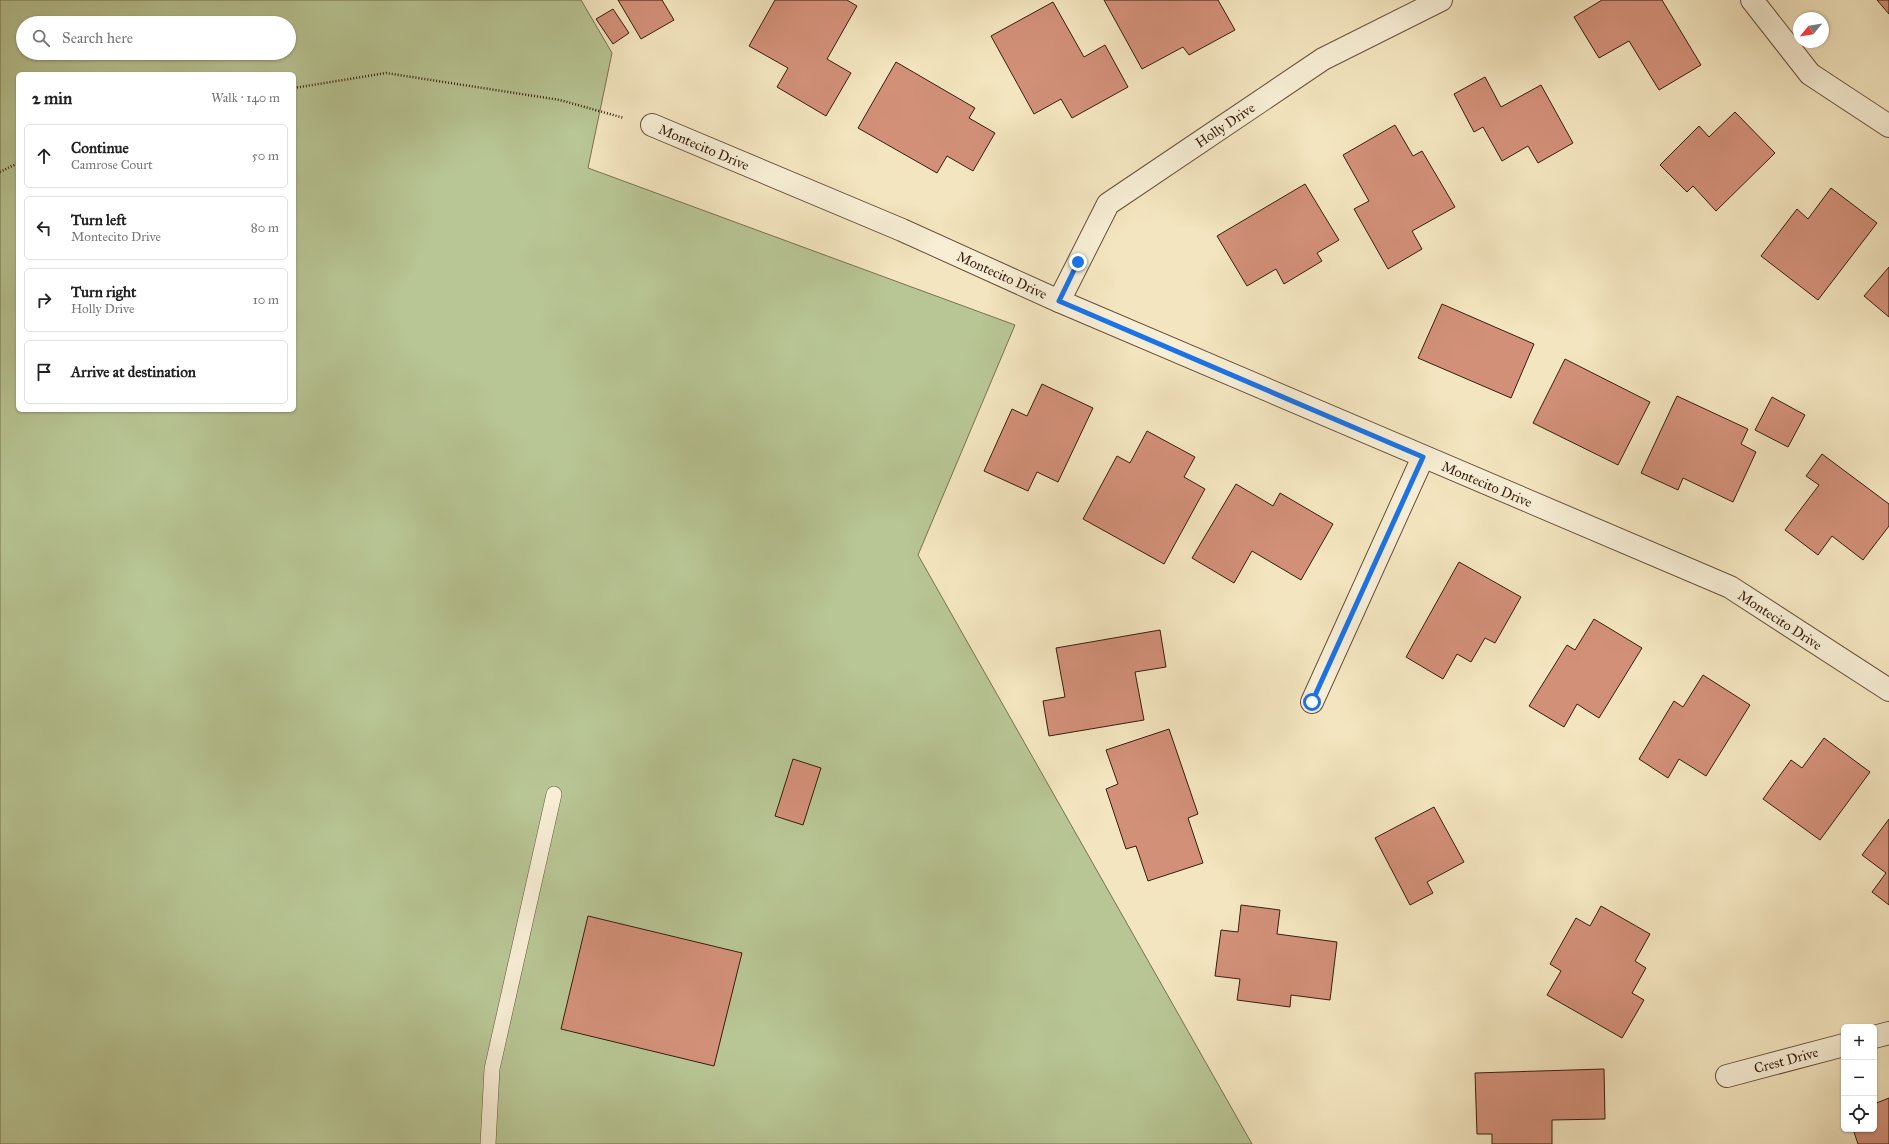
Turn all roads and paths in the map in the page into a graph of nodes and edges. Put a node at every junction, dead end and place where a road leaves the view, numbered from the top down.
1 (1441, 0) edge
2 (1752, 0) edge
3 (296, 88) edge
4 (652, 125) joint
5 (1889, 126) edge
6 (16, 164) edge
7 (0, 172) edge
8 (1059, 301) junction
9 (1423, 457) junction
10 (1889, 690) edge
11 (1312, 702) dead end
12 (554, 794) dead end
13 (1889, 1032) edge
14 (1877, 1036) edge
15 (1841, 1046) edge
16 (1727, 1076) dead end
17 (488, 1144) edge

1 - 8 street, Holly Drive
2 - 5 street
3 - 4 path
4 - 8 street, Montecito Drive
6 - 7 path
8 - 9 street, Montecito Drive
9 - 10 street, Montecito Drive
9 - 11 street
12 - 17 lane
13 - 14 street
15 - 16 street, Crest Drive

